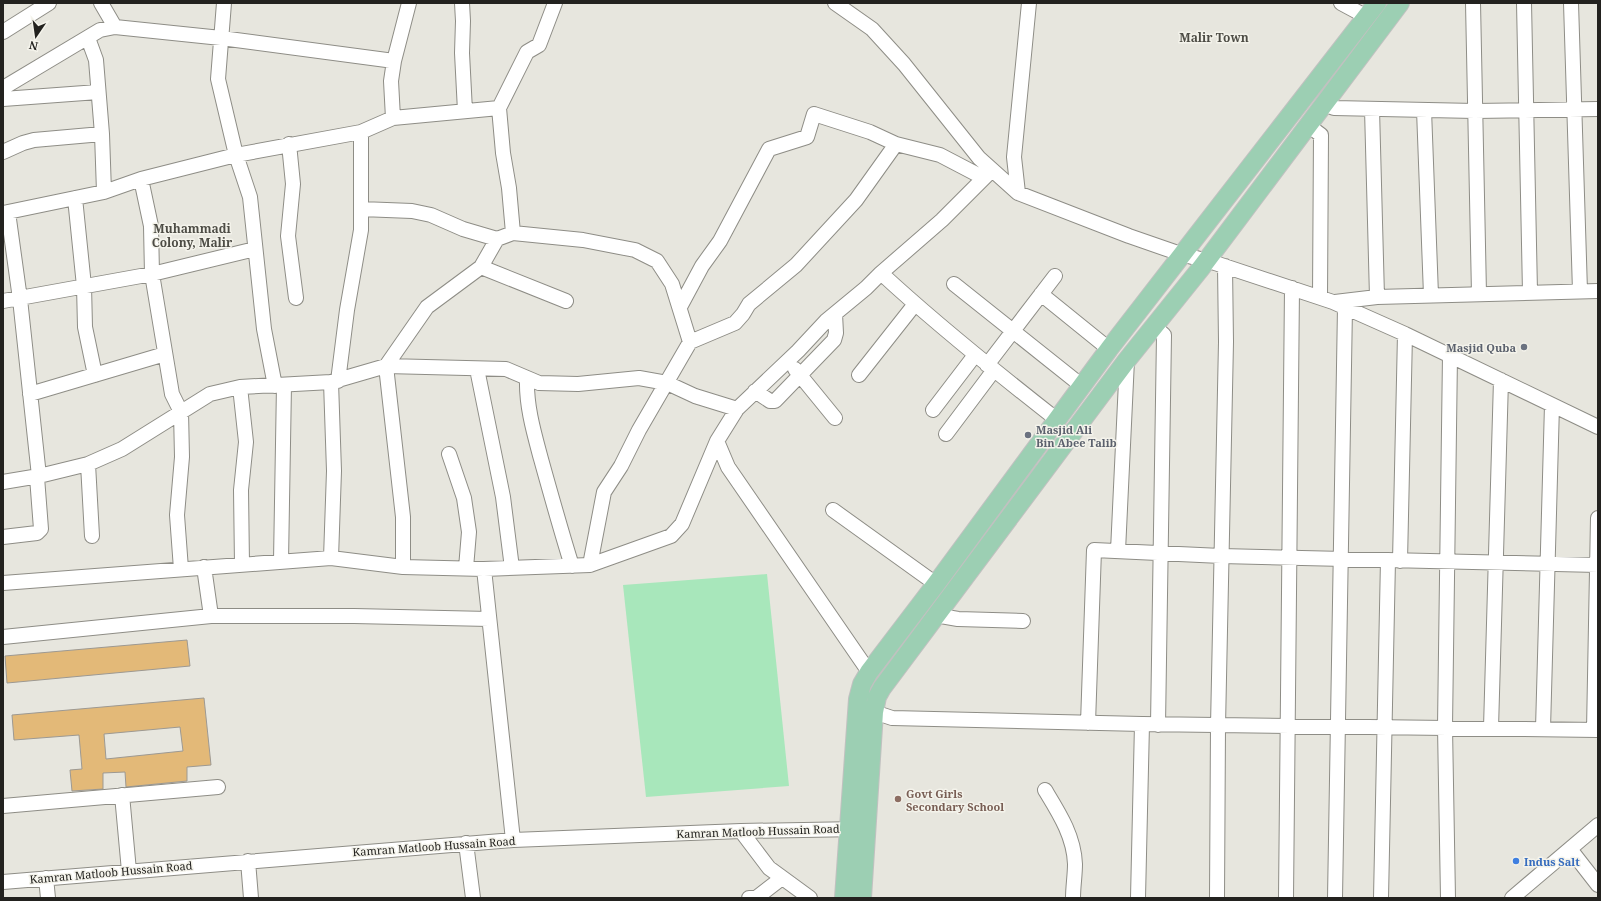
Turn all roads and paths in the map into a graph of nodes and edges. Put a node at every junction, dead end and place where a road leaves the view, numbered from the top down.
1 (49, 3) edge
2 (101, 3) edge
3 (224, 3) edge
4 (408, 3) edge
5 (462, 3) edge
6 (555, 3) edge
7 (835, 3) edge
8 (1029, 3) edge
9 (1341, 3) edge
10 (1400, 3) edge
11 (1473, 3) edge
12 (1524, 3) edge
13 (1571, 3) edge
14 (1372, 10) edge
15 (115, 27) junction
16 (3, 32) edge
17 (88, 38) junction
18 (221, 38) junction
19 (394, 61) junction
20 (3, 88) edge
21 (98, 92) junction
22 (3, 99) edge
23 (1323, 104) junction
24 (499, 108) junction
25 (1372, 109) junction
26 (1574, 109) junction
27 (1598, 109) edge
28 (1424, 110) junction
29 (1526, 110) junction
30 (465, 111) junction
31 (1475, 111) junction
32 (393, 118) junction
33 (1309, 126) junction
34 (361, 132) junction
35 (102, 134) junction
36 (289, 144) junction
37 (896, 144) junction
38 (3, 152) edge
39 (236, 155) junction
40 (988, 174) junction
41 (141, 180) junction
42 (104, 192) junction
43 (1018, 193) junction
44 (75, 198) junction
45 (361, 209) junction
46 (6, 213) edge
47 (513, 233) junction
48 (497, 239) junction
49 (255, 249) junction
50 (1181, 254) junction
51 (1206, 260) junction
52 (1225, 266) junction
53 (481, 267) junction
54 (881, 273) junction
55 (152, 274) junction
56 (1055, 276) dead end
57 (954, 284) dead end
58 (84, 286) junction
59 (1292, 288) junction
60 (1580, 291) junction
61 (1598, 291) edge
62 (1530, 292) junction
63 (1041, 294) junction
64 (1478, 294) junction
65 (1431, 295) junction
66 (1377, 297) junction
67 (296, 298) dead end
68 (1320, 298) junction
69 (20, 299) junction
70 (3, 301) edge
71 (566, 301) dead end
72 (915, 304) junction
73 (1339, 304) junction
74 (680, 307) junction
75 (835, 314) junction
76 (1154, 326) junction
77 (1013, 331) junction
78 (1405, 334) junction
79 (690, 342) junction
80 (1109, 349) junction
81 (165, 354) junction
82 (975, 355) junction
83 (1450, 355) junction
84 (788, 360) junction
85 (1127, 360) junction
86 (386, 366) junction
87 (991, 367) junction
88 (477, 369) junction
89 (95, 375) junction
90 (800, 375) junction
91 (859, 375) dead end
92 (527, 378) junction
93 (1501, 380) junction
94 (334, 382) junction
95 (667, 383) junction
96 (280, 385) junction
97 (1082, 386) junction
98 (240, 387) junction
99 (755, 391) junction
100 (30, 394) junction
101 (1552, 405) junction
102 (737, 409) junction
103 (933, 410) dead end
104 (181, 412) junction
105 (835, 418) dead end
106 (1056, 419) junction
107 (1598, 427) edge
108 (946, 434) dead end
109 (717, 441) junction
110 (449, 454) dead end
111 (88, 464) junction
112 (38, 477) junction
113 (3, 482) edge
114 (833, 510) dead end
115 (1598, 518) edge
116 (92, 536) dead end
117 (3, 537) edge
118 (968, 542) junction
119 (1118, 551) junction
120 (984, 552) junction
121 (1161, 553) junction
122 (1221, 556) junction
123 (331, 558) junction
124 (1289, 558) junction
125 (1340, 559) junction
126 (1394, 560) junction
127 (281, 561) junction
128 (1447, 562) junction
129 (1496, 563) junction
130 (242, 564) junction
131 (1548, 564) junction
132 (590, 565) junction
133 (572, 566) junction
134 (1598, 566) edge
135 (204, 567) junction
136 (403, 567) junction
137 (466, 568) junction
138 (512, 568) junction
139 (182, 569) junction
140 (484, 569) junction
141 (3, 584) edge
142 (936, 584) junction
143 (935, 615) junction
144 (211, 616) junction
145 (489, 619) junction
146 (1023, 621) dead end
147 (3, 637) edge
148 (869, 672) junction
149 (874, 712) junction
150 (1088, 723) junction
151 (1142, 724) junction
152 (1158, 724) junction
153 (1218, 726) junction
154 (1287, 726) junction
155 (1338, 726) junction
156 (1385, 727) junction
157 (1446, 727) junction
158 (1491, 728) junction
159 (1543, 729) junction
160 (1596, 730) edge
161 (218, 787) dead end
162 (1045, 790) dead end
163 (122, 795) junction
164 (3, 806) edge
165 (1598, 825) edge
166 (857, 828) junction
167 (741, 831) junction
168 (513, 840) junction
169 (466, 843) junction
170 (1570, 849) junction
171 (248, 861) junction
172 (129, 871) junction
173 (46, 878) junction
174 (782, 878) junction
175 (3, 882) edge
176 (1598, 884) edge
177 (48, 898) edge
178 (251, 898) edge
179 (473, 898) edge
180 (750, 898) edge
181 (810, 898) edge
182 (844, 898) edge
183 (862, 898) edge
184 (1072, 898) edge
185 (1138, 898) edge
186 (1217, 898) edge
187 (1286, 898) edge
188 (1335, 898) edge
189 (1381, 898) edge
190 (1448, 898) edge
191 (1512, 898) edge

1 - 16 street
2 - 15 street
3 - 18 street
4 - 19 street
5 - 30 street
6 - 24 street
7 - 40 street
8 - 43 street
9 - 14 street
10 - 23 main road
11 - 31 street
12 - 29 street
13 - 26 street
14 - 50 main road
15 - 17 street
15 - 18 street
17 - 20 street
17 - 21 street
18 - 19 street
18 - 39 street
19 - 32 street
21 - 22 street
21 - 35 street
23 - 25 street
23 - 33 main road
24 - 30 street
24 - 47 street
25 - 28 street
25 - 66 street
26 - 27 street
26 - 29 street
26 - 60 street
28 - 31 street
28 - 65 street
29 - 31 street
29 - 62 street
30 - 32 street
31 - 64 street
32 - 34 street
33 - 51 main road
33 - 68 street
34 - 36 street
34 - 45 street
35 - 38 street
35 - 42 street
36 - 39 street
36 - 67 street
37 - 40 street
37 - 74 street
37 - 79 street
39 - 41 street
39 - 49 street
40 - 43 street
40 - 54 street
41 - 42 street
41 - 55 street
42 - 44 street
43 - 50 street
44 - 46 street
44 - 58 street
45 - 48 street
45 - 94 street
46 - 69 street
47 - 48 street
47 - 74 street
48 - 53 street
49 - 55 street
49 - 96 street
50 - 51 street
50 - 80 main road
51 - 52 street
51 - 76 main road
52 - 59 street
52 - 122 street
53 - 71 street
53 - 86 street
54 - 72 street
54 - 75 street
55 - 58 street
55 - 81 street
56 - 63 street
57 - 77 street
58 - 69 street
58 - 89 street
59 - 68 street
59 - 124 street
60 - 61 street
60 - 62 street
62 - 64 street
63 - 77 street
63 - 80 street
64 - 65 street
65 - 66 street
66 - 73 street
68 - 73 street
69 - 70 street
69 - 100 street
72 - 82 street
72 - 91 street
73 - 78 street
73 - 125 street
74 - 79 street
75 - 84 street
75 - 90 street
76 - 85 main road
76 - 121 street
77 - 87 street
77 - 97 street
78 - 83 street
78 - 126 street
79 - 95 street
80 - 97 main road
81 - 89 street
81 - 104 street
82 - 87 street
82 - 103 street
83 - 93 street
83 - 128 street
84 - 90 street
84 - 99 street
85 - 119 street
85 - 120 main road
86 - 88 street
86 - 94 street
86 - 136 street
87 - 106 street
87 - 108 street
88 - 92 street
88 - 138 street
89 - 100 street
90 - 99 street
90 - 105 street
92 - 95 street
92 - 133 street
93 - 101 street
93 - 129 street
94 - 96 street
94 - 123 street
95 - 102 street
95 - 132 street
96 - 98 street
96 - 127 street
97 - 106 main road
98 - 104 street
98 - 130 street
99 - 102 street
100 - 112 street
101 - 107 street
101 - 131 street
102 - 109 street
104 - 111 street
104 - 139 street
106 - 118 main road
109 - 132 street
109 - 148 street
110 - 137 street
111 - 112 street
111 - 116 street
112 - 113 street
112 - 117 street
114 - 142 street
115 - 134 street
118 - 120 street
118 - 142 main road
119 - 121 street
119 - 150 street
120 - 143 main road
121 - 122 street
121 - 152 street
122 - 124 street
122 - 153 street
123 - 127 street
123 - 136 street
124 - 125 street
124 - 154 street
125 - 126 street
125 - 155 street
126 - 128 street
126 - 156 street
127 - 130 street
128 - 129 street
128 - 157 street
129 - 131 street
129 - 158 street
130 - 135 street
131 - 134 street
131 - 159 street
132 - 133 street
133 - 138 street
134 - 160 street
135 - 139 street
135 - 144 street
136 - 137 street
137 - 140 street
138 - 140 street
139 - 141 street
140 - 145 street
142 - 148 main road
143 - 146 street
143 - 149 main road
144 - 145 street
144 - 147 street
145 - 168 street
148 - 166 main road
149 - 150 street
149 - 166 main road
150 - 151 street
151 - 152 street
151 - 185 street
152 - 153 street
153 - 154 street
153 - 186 street
154 - 155 street
154 - 187 street
155 - 156 street
155 - 188 street
156 - 157 street
156 - 189 street
157 - 158 street
157 - 190 street
158 - 159 street
159 - 160 street
161 - 163 street
162 - 184 street
163 - 164 street
163 - 172 street
165 - 170 street
166 - 167 street, Kamran Matloob Hussain Road
166 - 182 main road
166 - 183 main road
167 - 168 street, Kamran Matloob Hussain Road
167 - 174 street
168 - 169 street, Kamran Matloob Hussain Road
169 - 171 street, Kamran Matloob Hussain Road
169 - 179 street
170 - 176 street
170 - 191 street
171 - 172 street, Kamran Matloob Hussain Road
171 - 178 street
172 - 173 street, Kamran Matloob Hussain Road
173 - 175 street, Kamran Matloob Hussain Road
173 - 177 street
174 - 180 street
174 - 181 street

